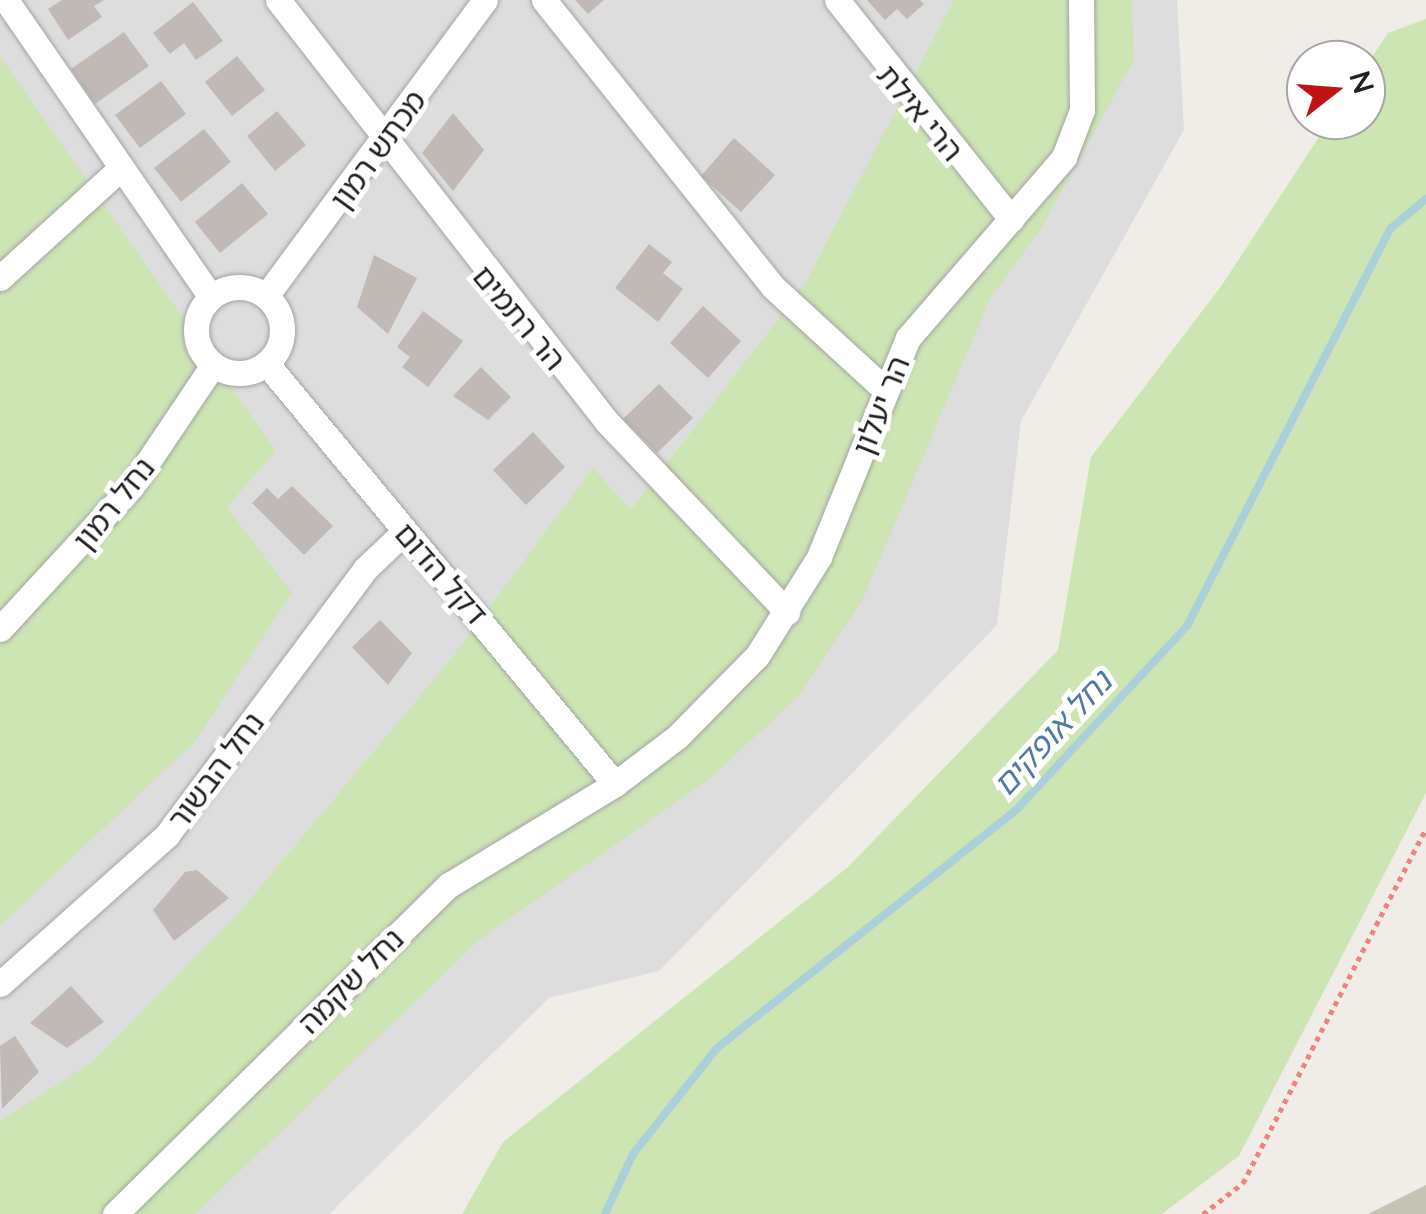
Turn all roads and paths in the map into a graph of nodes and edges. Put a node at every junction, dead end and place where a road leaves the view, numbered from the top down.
1 (278, 0) edge
2 (486, 0) edge
3 (544, 0) edge
4 (837, 0) edge
5 (1081, 0) edge
6 (5, 3) edge
7 (382, 144) junction
8 (121, 168) junction
9 (1011, 219) junction
10 (0, 278) edge
11 (266, 296) junction
12 (211, 297) junction
13 (267, 364) junction
14 (213, 365) junction
15 (882, 388) junction
16 (404, 532) junction
17 (788, 612) junction
18 (0, 629) edge
19 (615, 784) junction
20 (1426, 828) edge
21 (0, 984) edge
22 (115, 1214) edge
23 (1203, 1214) edge

1 - 7 street, הר רתמים
2 - 7 street, מכתש רמון
3 - 15 street
4 - 9 street, הרי אילת
5 - 9 street, הר יעלון
6 - 8 street
7 - 11 street, מכתש רמון
7 - 17 street, הר רתמים
8 - 10 street
8 - 12 street
9 - 15 street, הר יעלון
11 - 12 street
11 - 13 street
12 - 14 street
13 - 14 street
13 - 16 street, דקל הדום
14 - 18 street, נחל רמון
15 - 17 street, הר יעלון
16 - 19 street, דקל הדום
16 - 21 street, נחל הבשור
17 - 19 street, הר יעלון
19 - 22 street, נחל שקמה
20 - 23 path

